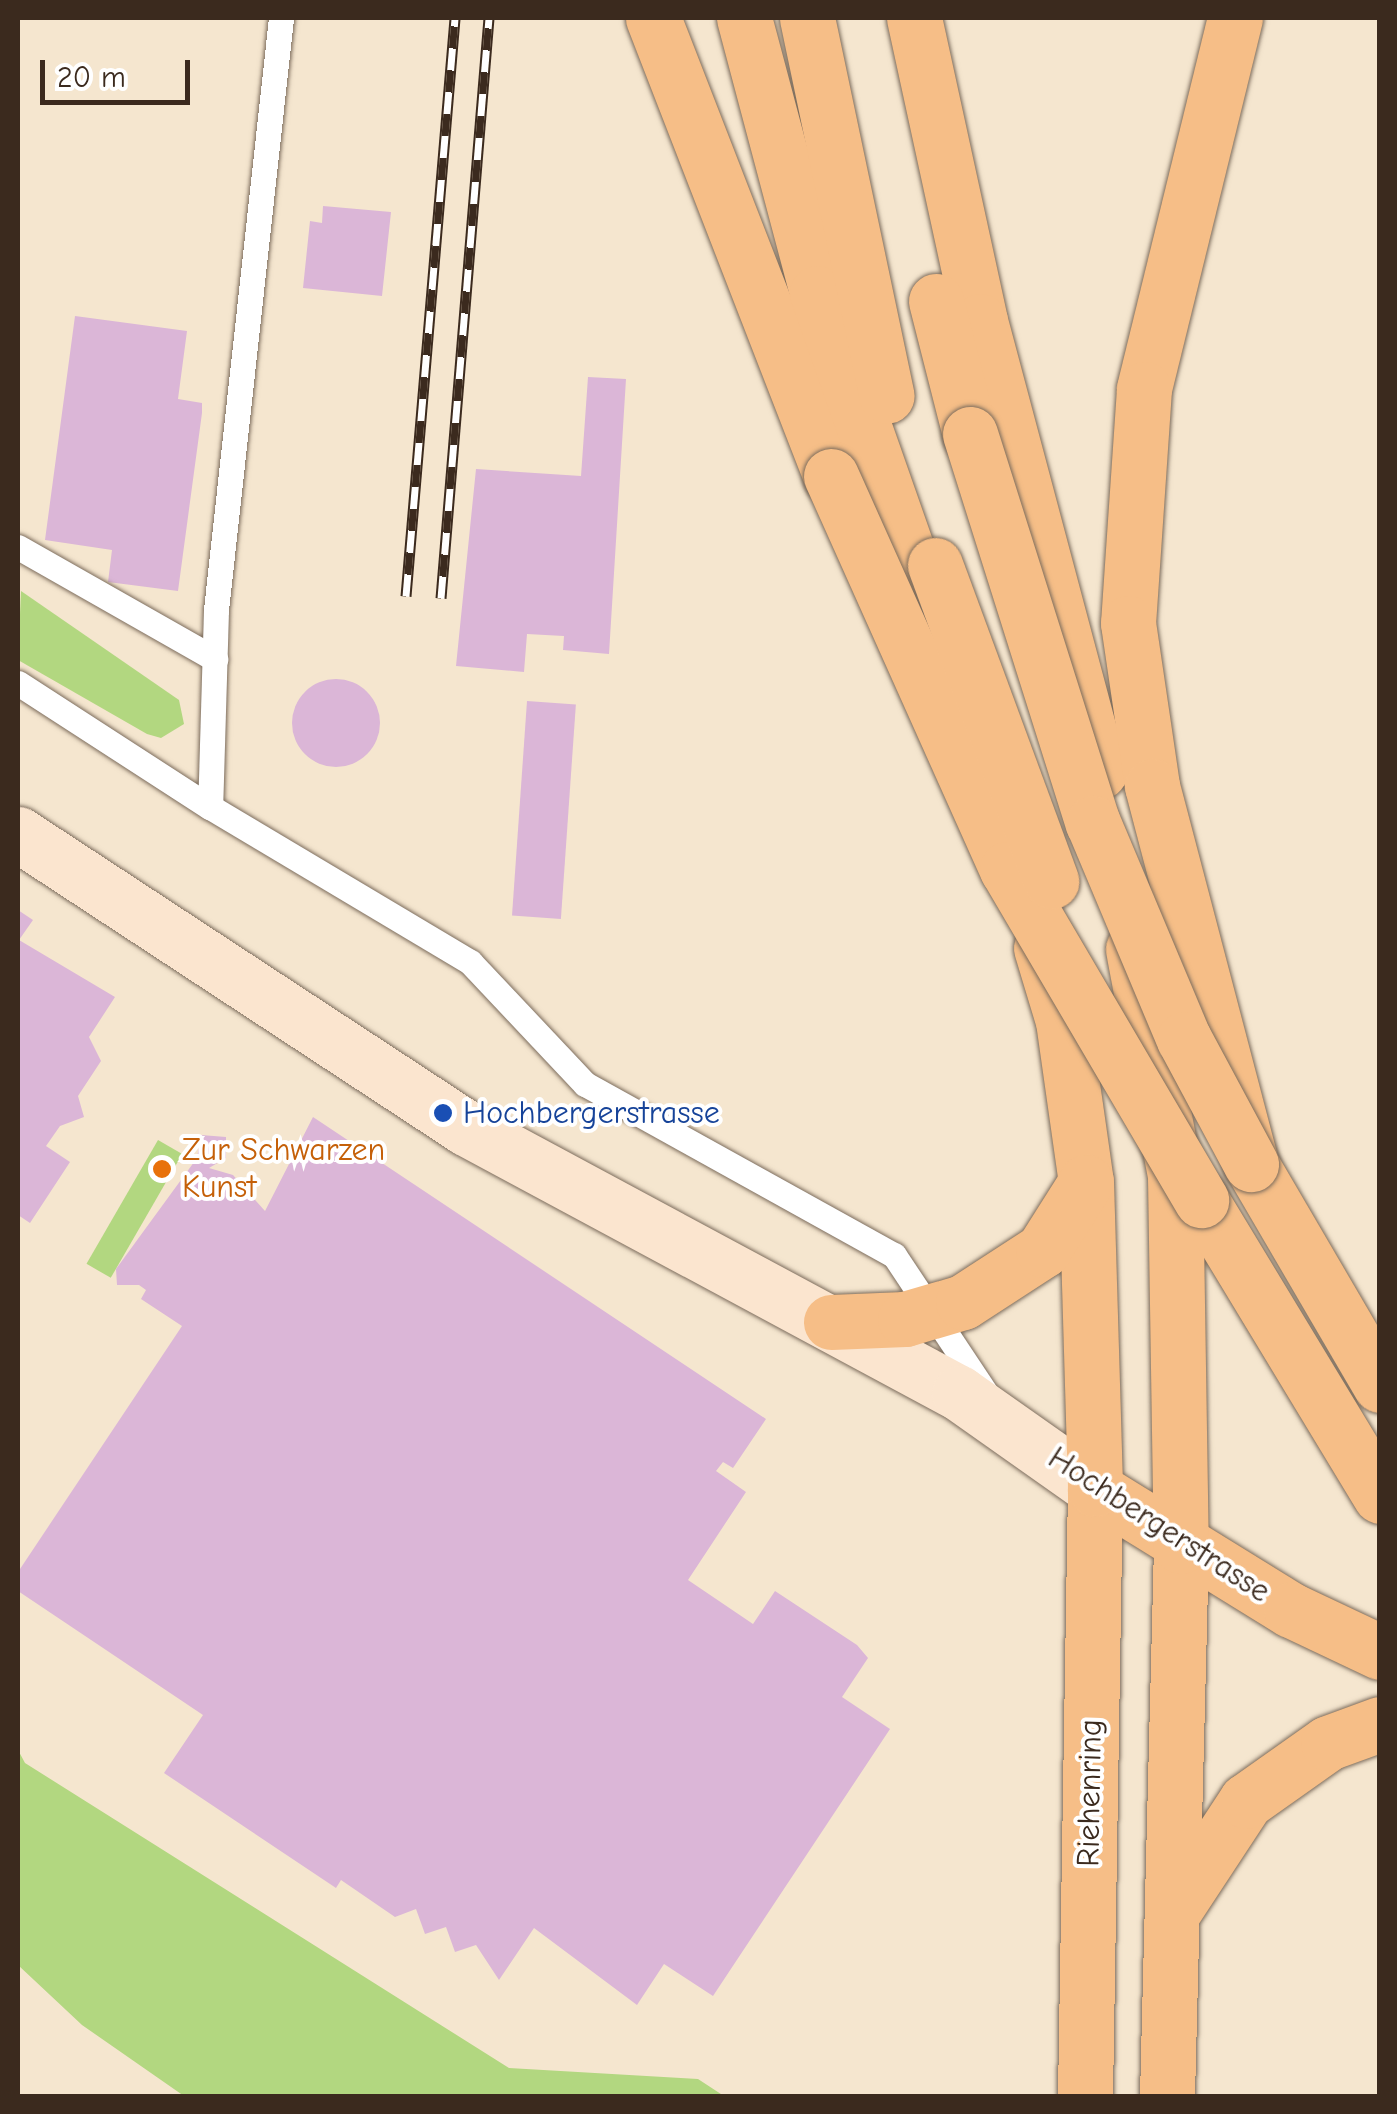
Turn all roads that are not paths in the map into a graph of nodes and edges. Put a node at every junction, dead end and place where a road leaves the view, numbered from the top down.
1 (282, 18) edge
2 (653, 18) edge
3 (744, 18) edge
4 (807, 18) edge
5 (878, 18) edge
6 (914, 18) edge
7 (1236, 18) edge
8 (18, 547) edge
9 (215, 659) junction
10 (18, 682) edge
11 (210, 808) junction
12 (18, 834) edge
13 (1250, 1164) junction
14 (1086, 1182) junction
15 (1201, 1200) junction
16 (932, 1313) junction
17 (831, 1322) junction
18 (1380, 1385) edge
19 (1005, 1422) junction
20 (1095, 1489) junction
21 (1380, 1496) edge
22 (1181, 1546) junction
23 (1380, 1652) edge
24 (1380, 1724) edge
25 (1171, 1915) junction
26 (1085, 2070) edge
27 (1167, 2096) edge

1 - 9 lane
2 - 15 main road, bridge
3 - 14 main road, Riehenring
4 - 15 main road, bridge
5 - 13 main road, bridge
6 - 22 main road
7 - 13 main road, bridge
8 - 9 lane
9 - 11 lane
10 - 11 lane
11 - 16 lane
12 - 17 main road, Hochbergerstrasse
13 - 18 main road
14 - 16 main road
14 - 20 main road, Riehenring
15 - 21 main road
16 - 17 main road
16 - 19 lane
17 - 19 main road, Hochbergerstrasse
19 - 20 main road, Hochbergerstrasse
20 - 22 main road, Hochbergerstrasse
20 - 26 main road, Riehenring
22 - 23 main road, Hochbergerstrasse
22 - 25 main road
24 - 25 main road
25 - 27 main road

